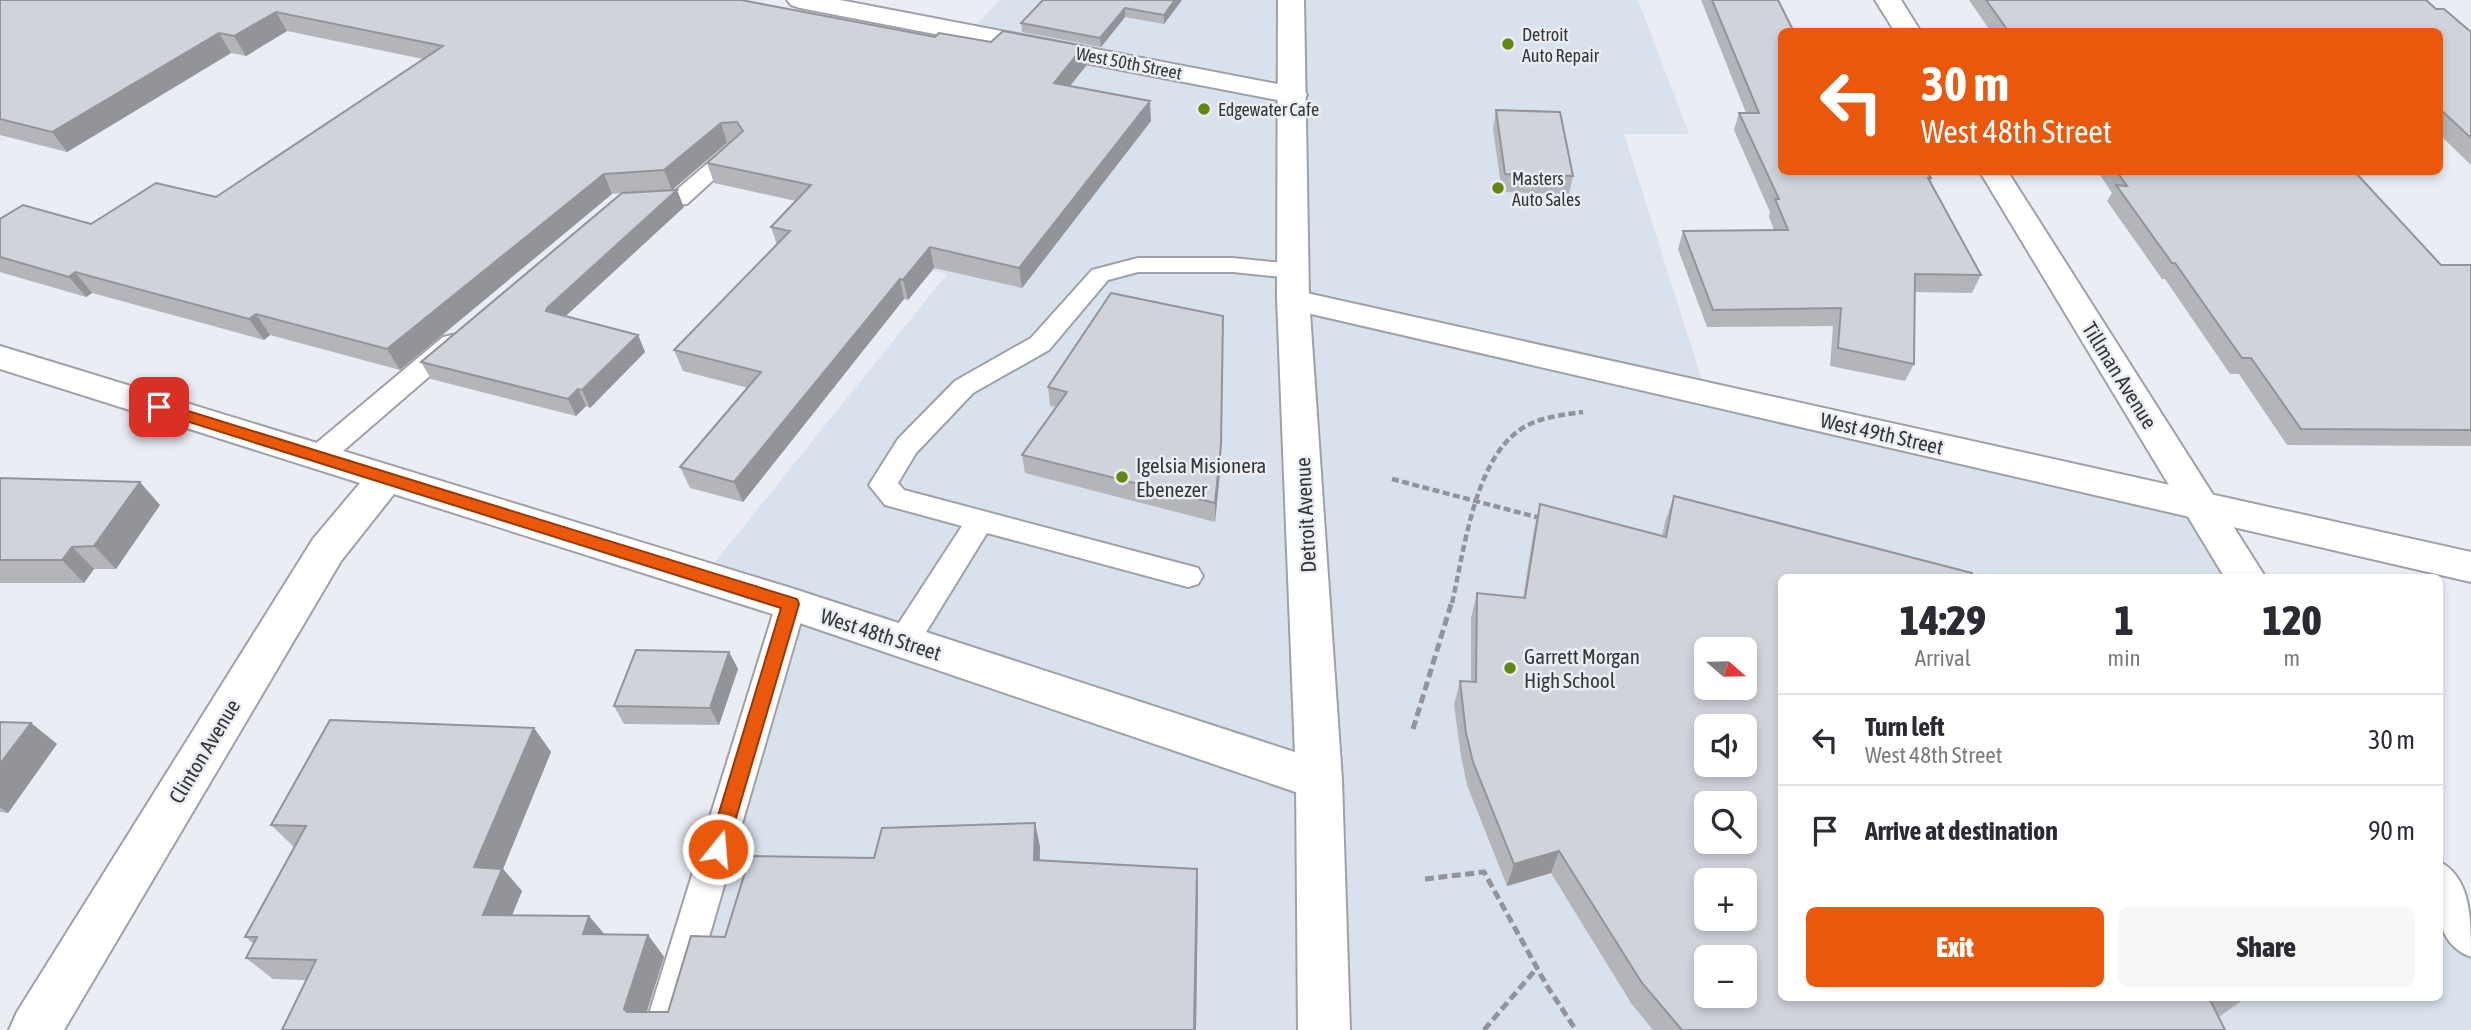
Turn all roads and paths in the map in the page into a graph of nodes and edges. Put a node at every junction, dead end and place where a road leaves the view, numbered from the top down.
1 (800, 0) edge
2 (1291, 0) edge
3 (1888, 0) edge
4 (1906, 28) edge
5 (1293, 95) junction
6 (736, 149) edge
7 (1996, 175) edge
8 (622, 201) edge
9 (1293, 286) junction
10 (472, 326) edge
11 (0, 357) edge
12 (1588, 412) dead end
13 (318, 457) junction
14 (385, 479) junction
15 (1392, 479) dead end
16 (2200, 505) junction
17 (981, 519) junction
18 (1552, 521) edge
19 (2471, 567) edge
20 (2243, 574) edge
21 (1188, 576) dead end
22 (791, 604) junction
23 (904, 641) junction
24 (1413, 729) dead end
25 (1319, 780) junction
26 (1425, 880) dead end
27 (2443, 889) edge
28 (2471, 934) edge
29 (1536, 968) junction
30 (34, 1030) edge
31 (663, 1030) edge
32 (1324, 1030) edge
33 (1484, 1030) edge
34 (1576, 1030) edge

1 - 5 street, West 50th Street
2 - 5 street, Detroit Avenue
3 - 4 street
5 - 9 street, Detroit Avenue
6 - 8 lane
7 - 16 street, Tillman Avenue
9 - 16 street, West 49th Street
9 - 17 lane
9 - 25 street, Detroit Avenue
10 - 13 lane
11 - 13 street, West 48th Street
12 - 24 path
13 - 14 street, West 48th Street
14 - 22 street, West 48th Street
14 - 30 street, Clinton Avenue
15 - 18 path
16 - 19 street, West 49th Street
16 - 20 street, Tillman Avenue
17 - 21 lane
17 - 23 lane
22 - 23 street, West 48th Street
22 - 31 lane
23 - 25 street, West 48th Street
25 - 32 street, Detroit Avenue
26 - 29 path
27 - 28 street
29 - 33 path
29 - 34 path

